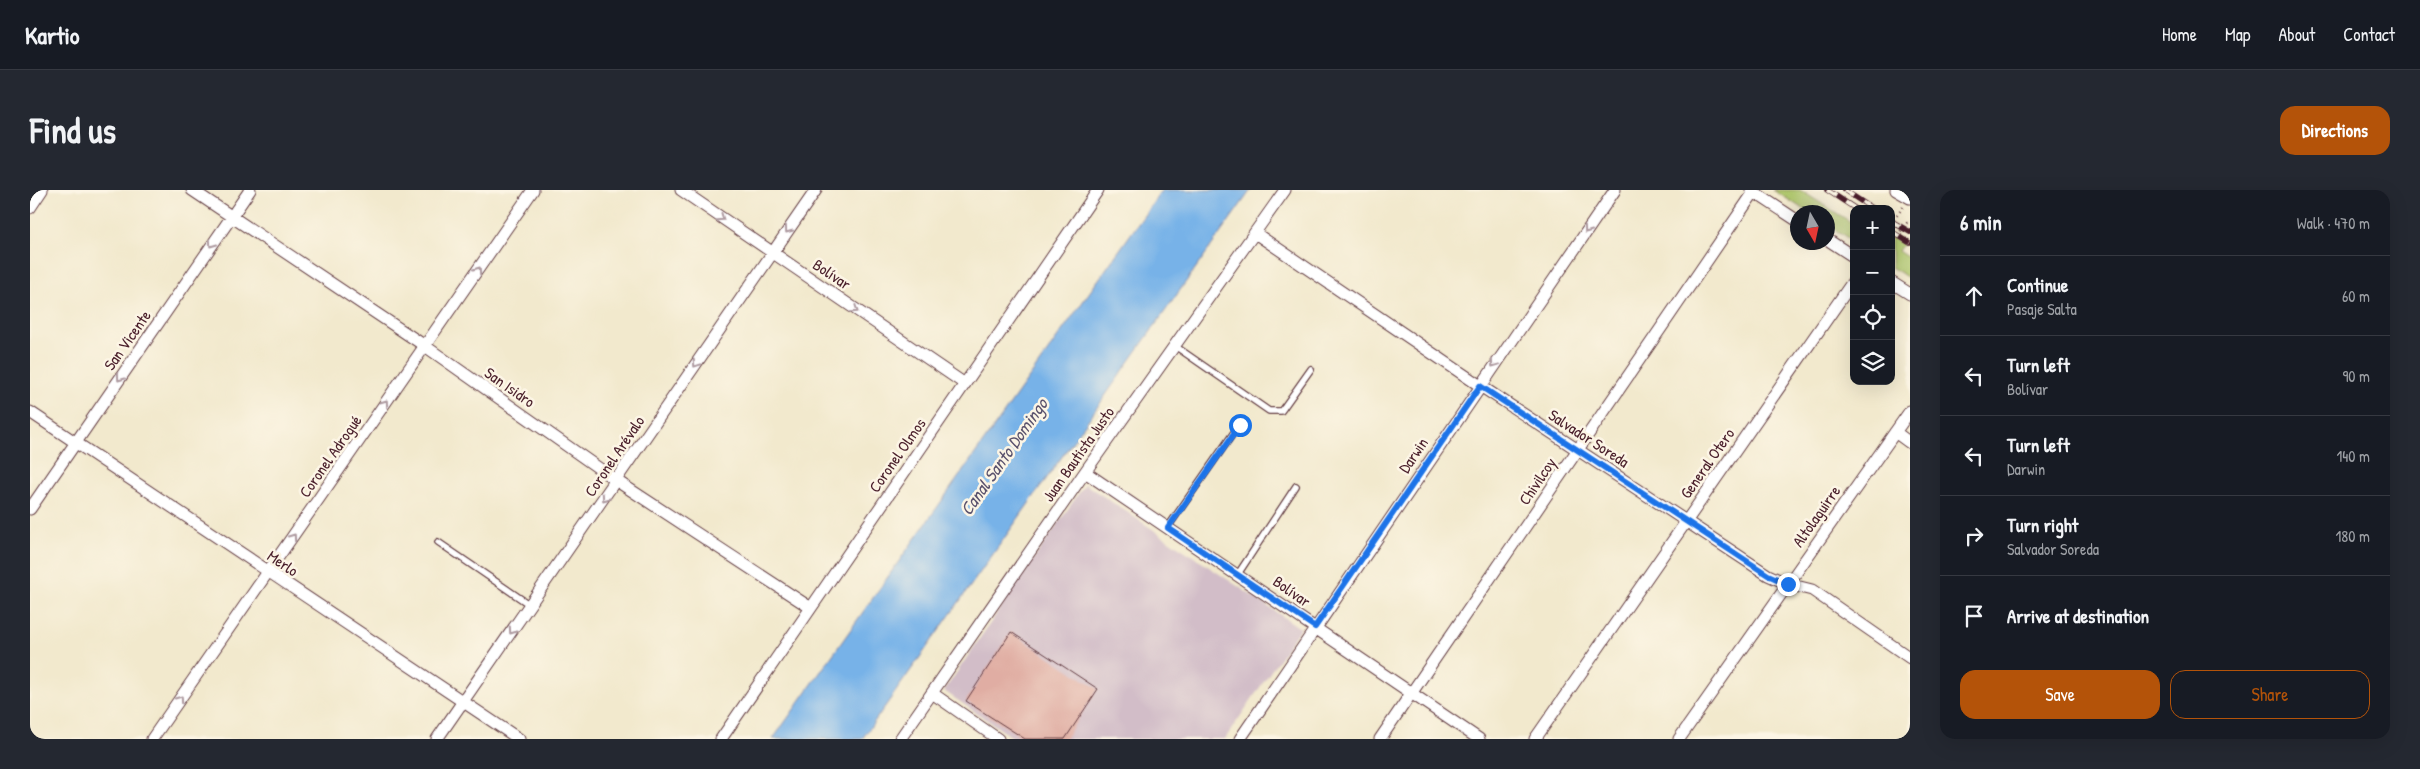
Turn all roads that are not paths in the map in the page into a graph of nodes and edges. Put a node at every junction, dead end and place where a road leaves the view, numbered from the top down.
1 (42, 190) edge
2 (192, 190) edge
3 (250, 190) edge
4 (533, 190) edge
5 (681, 190) edge
6 (816, 190) edge
7 (1098, 190) edge
8 (1285, 190) edge
9 (1615, 190) edge
10 (1896, 190) edge
11 (1752, 191) edge
12 (1910, 197) edge
13 (30, 208) edge
14 (1790, 215) edge
15 (232, 216) junction
16 (1255, 233) junction
17 (1835, 245) edge
18 (772, 253) junction
19 (1850, 255) edge
20 (1895, 285) edge
21 (1850, 286) edge
22 (1910, 294) edge
23 (425, 346) junction
24 (1175, 346) junction
25 (1311, 369) dead end
26 (966, 384) junction
27 (1480, 386) junction
28 (1910, 411) edge
29 (30, 412) edge
30 (1240, 425) dead end
31 (1895, 432) junction
32 (76, 443) junction
33 (1910, 443) edge
34 (1578, 450) junction
35 (1085, 472) junction
36 (617, 481) junction
37 (1296, 486) dead end
38 (30, 509) edge
39 (1686, 521) junction
40 (1168, 528) junction
41 (438, 542) dead end
42 (269, 573) junction
43 (1238, 574) junction
44 (1788, 584) junction
45 (530, 605) junction
46 (811, 608) junction
47 (1315, 627) junction
48 (1910, 658) edge
49 (932, 693) junction
50 (1412, 693) junction
51 (463, 702) junction
52 (152, 739) edge
53 (437, 739) edge
54 (519, 739) edge
55 (722, 739) edge
56 (900, 739) edge
57 (998, 739) edge
58 (1240, 739) edge
59 (1380, 739) edge
60 (1479, 739) edge
61 (1535, 739) edge
62 (1680, 739) edge

1 - 13 street
2 - 15 street, San Isidro
3 - 15 street, San Vicente
23 -> 4 street, Coronel Adrogué
5 -> 18 street, Bolívar
6 -> 18 street, Coronel Arévalo
7 - 26 street, Coronel Olmos
8 - 16 street, Juan Bautista Justo
9 -> 27 street, Darwin
10 - 12 street
11 - 14 street
11 - 34 street, Chivilcoy
15 - 23 street, San Isidro
15 -> 32 street, San Vicente
16 - 24 street, Juan Bautista Justo
16 - 27 street, Salvador Soreda
17 - 19 street
18 -> 26 street, Bolívar
18 -> 36 street, Coronel Arévalo
20 - 22 street
21 - 39 street, General Otero
23 - 36 street, San Isidro
42 -> 23 street, Coronel Adrogué
24 - 25 lane
24 - 35 street, Juan Bautista Justo
26 - 46 street, Coronel Olmos
27 - 34 street, Salvador Soreda
27 - 47 street, Darwin
28 - 31 street, Altolaguirre
29 - 32 street, Merlo
30 - 40 lane
31 - 33 street
31 - 44 street, Altolaguirre
32 - 38 street, San Vicente
32 - 42 street, Merlo
34 - 39 street, Salvador Soreda
34 - 50 street, Chivilcoy
35 - 40 street, Bolívar
35 - 49 street, Juan Bautista Justo
36 -> 45 street, Coronel Arévalo
36 - 46 street, San Isidro
37 - 43 lane
39 - 44 street, Salvador Soreda
39 - 61 street, General Otero
40 - 43 street, Bolívar
41 - 45 lane
42 - 51 street, Merlo
52 -> 42 street, Coronel Adrogué
43 - 47 street, Bolívar
44 - 48 street, Salvador Soreda
44 - 62 street, Altolaguirre
45 -> 51 street, Coronel Arévalo
46 - 55 street, Coronel Olmos
47 - 50 street, Bolívar
47 - 58 street, Darwin
49 - 56 street, Juan Bautista Justo
49 - 57 street
50 - 59 street, Chivilcoy
50 - 60 street, Bolívar
51 - 53 street, Coronel Arévalo
51 - 54 street, Merlo

